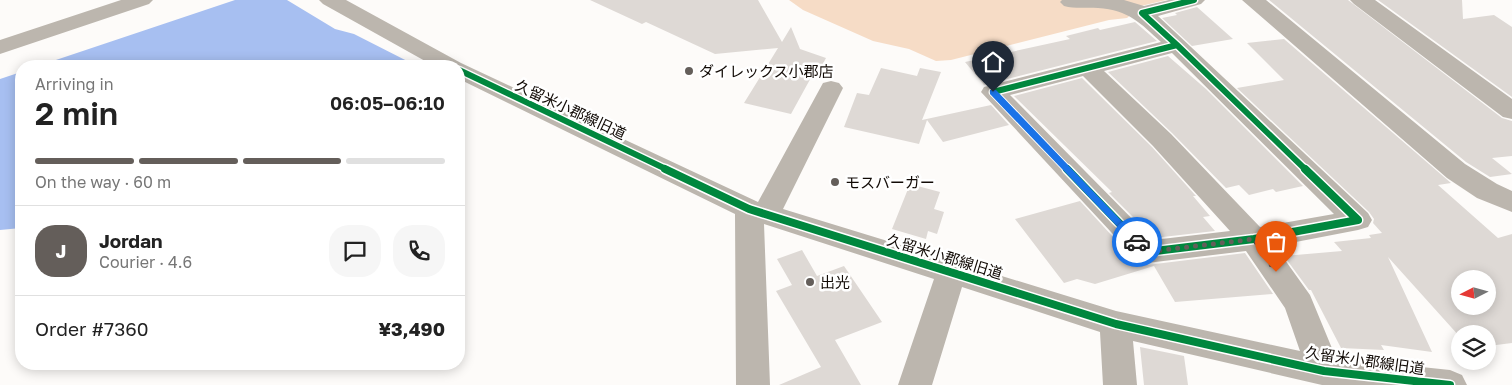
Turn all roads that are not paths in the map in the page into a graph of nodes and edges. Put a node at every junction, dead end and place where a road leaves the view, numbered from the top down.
1 (142, 0) edge
2 (330, 0) edge
3 (1194, 0) edge
4 (1253, 0) edge
5 (1361, 0) edge
6 (1071, 2) dead end
7 (1142, 13) junction
8 (1177, 45) junction
9 (0, 47) edge
10 (440, 60) edge
11 (1088, 68) junction
12 (465, 73) edge
13 (832, 88) dead end
14 (1512, 111) edge
15 (1512, 202) edge
16 (758, 212) junction
17 (1254, 239) junction
18 (951, 273) junction
19 (1116, 324) junction
20 (1312, 374) edge
21 (753, 385) edge
22 (915, 385) edge
23 (1120, 385) edge
24 (1450, 385) edge

1 - 9 street
2 - 10 street
3 - 7 street
4 - 15 street
5 - 14 street
6 - 7 street
7 - 8 street
8 - 11 street
8 - 17 street
11 - 17 street
11 - 17 street
12 - 16 street, 久留米小郡線旧道
13 - 16 street
16 - 18 street, 久留米小郡線旧道
16 - 21 street
17 - 20 street
18 - 19 street, 久留米小郡線旧道
18 - 22 street
19 - 20 street, 久留米小郡線旧道
19 - 23 street
20 - 24 street, 久留米小郡線旧道

